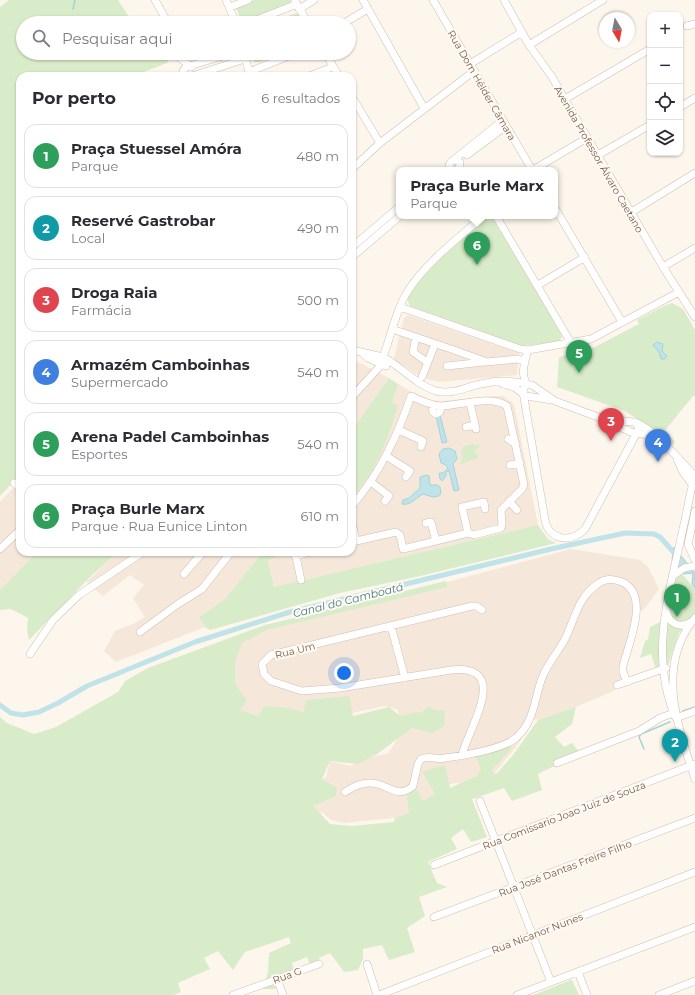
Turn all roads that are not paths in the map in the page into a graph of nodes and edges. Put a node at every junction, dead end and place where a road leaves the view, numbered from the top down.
1 (155, 0) edge
2 (226, 0) edge
3 (248, 0) edge
4 (314, 0) edge
5 (363, 0) edge
6 (433, 0) edge
7 (504, 0) edge
8 (603, 0) edge
9 (297, 4) edge
10 (230, 7) junction
11 (368, 9) junction
12 (164, 16) edge
13 (233, 16) edge
14 (267, 16) edge
15 (304, 16) edge
16 (356, 16) edge
17 (695, 24) edge
18 (688, 26) dead end
19 (522, 32) junction
20 (529, 44) junction
21 (647, 51) edge
22 (180, 60) edge
23 (184, 60) edge
24 (212, 60) edge
25 (234, 60) edge
26 (246, 60) edge
27 (281, 60) edge
28 (329, 60) edge
29 (190, 67) junction
30 (333, 67) junction
31 (472, 67) junction
32 (183, 72) edge
33 (185, 72) edge
34 (193, 72) edge
35 (203, 72) edge
36 (249, 72) edge
37 (254, 72) edge
38 (320, 72) edge
39 (336, 72) edge
40 (695, 98) edge
41 (565, 99) junction
42 (356, 104) edge
43 (683, 105) edge
44 (424, 108) junction
45 (504, 123) junction
46 (647, 127) edge
47 (587, 138) junction
48 (380, 143) junction
49 (598, 155) junction
50 (356, 165) edge
51 (451, 165) edge
52 (461, 167) edge
53 (531, 167) edge
54 (538, 167) edge
55 (695, 173) edge
56 (396, 210) edge
57 (558, 213) edge
58 (630, 213) junction
59 (396, 219) edge
60 (481, 219) edge
61 (498, 219) edge
62 (356, 244) edge
63 (695, 248) edge
64 (356, 254) edge
65 (585, 257) junction
66 (663, 267) junction
67 (538, 285) junction
68 (679, 292) junction
69 (400, 307) junction
70 (695, 317) edge
71 (622, 322) junction
72 (392, 329) junction
73 (416, 337) junction
74 (435, 344) junction
75 (572, 344) junction
76 (528, 350) junction
77 (356, 351) edge
78 (381, 361) junction
79 (525, 361) junction
80 (428, 362) junction
81 (487, 362) junction
82 (447, 366) dead end
83 (422, 377) dead end
84 (491, 382) junction
85 (530, 385) junction
86 (356, 391) edge
87 (523, 394) junction
88 (532, 396) junction
89 (555, 400) junction
90 (470, 402) junction
91 (526, 410) junction
92 (604, 419) junction
93 (634, 422) junction
94 (466, 427) dead end
95 (399, 430) junction
96 (629, 431) junction
97 (637, 433) junction
98 (656, 437) junction
99 (508, 439) dead end
100 (632, 442) junction
101 (516, 444) junction
102 (421, 447) dead end
103 (386, 456) junction
104 (677, 457) junction
105 (520, 463) junction
106 (510, 465) dead end
107 (695, 476) edge
108 (406, 477) dead end
109 (371, 482) junction
110 (693, 486) edge
111 (356, 501) edge
112 (385, 501) dead end
113 (510, 502) junction
114 (485, 509) dead end
115 (517, 510) dead end
116 (695, 514) edge
117 (426, 523) dead end
118 (468, 533) junction
119 (16, 534) edge
120 (436, 541) junction
121 (356, 542) edge
122 (0, 548) edge
123 (137, 556) edge
124 (200, 556) edge
125 (227, 556) edge
126 (295, 556) edge
127 (695, 560) edge
128 (695, 566) edge
129 (677, 568) junction
130 (184, 574) dead end
131 (301, 580) dead end
132 (666, 607) junction
133 (482, 610) dead end
134 (694, 622) edge
135 (391, 626) junction
136 (140, 632) dead end
137 (30, 654) dead end
138 (674, 662) junction
139 (664, 669) junction
140 (405, 678) junction
141 (627, 682) junction
142 (617, 685) dead end
143 (695, 711) edge
144 (675, 716) junction
145 (467, 740) junction
146 (476, 752) junction
147 (462, 755) junction
148 (557, 763) dead end
149 (693, 765) edge
150 (695, 779) edge
151 (345, 792) dead end
152 (480, 801) dead end
153 (695, 818) edge
154 (496, 841) junction
155 (434, 865) dead end
156 (695, 872) edge
157 (514, 887) junction
158 (434, 917) dead end
159 (695, 927) edge
160 (533, 935) junction
161 (319, 964) dead end
162 (367, 964) dead end
163 (578, 972) junction
164 (277, 979) junction
165 (695, 981) edge
166 (551, 982) junction
167 (521, 994) edge
168 (233, 995) edge
169 (283, 995) edge
170 (378, 995) edge
171 (587, 995) edge
172 (659, 995) edge

1 - 12 street
2 - 10 street
3 - 10 street
4 - 9 street
5 - 11 street
6 - 31 street, Rua Dom Hélder Câmara
7 - 19 street, Avenida Professor Álvaro Caetano
8 - 20 street
9 - 14 street
9 - 15 street
10 - 13 street
11 - 16 street
11 - 44 street
17 - 18 street
19 - 20 street, Avenida Professor Álvaro Caetano
19 - 31 street
20 - 41 street, Avenida Professor Álvaro Caetano
21 - 41 street
22 - 32 street
23 - 29 street
24 - 29 street
25 - 35 street
26 - 36 street
27 - 37 street
28 - 30 street
29 - 33 street
29 - 34 street
30 - 38 street
30 - 39 street
31 - 44 street
31 - 45 street, Rua Dom Hélder Câmara
40 - 43 street
41 - 47 street, Avenida Professor Álvaro Caetano
42 - 48 street
44 - 48 street
45 - 51 street
45 - 53 street, Rua Dom Hélder Câmara
46 - 49 street
47 - 49 street, Avenida Professor Álvaro Caetano
47 - 54 street
48 - 50 street
49 - 58 street, Avenida Professor Álvaro Caetano
51 - 52 street
55 - 58 street
56 - 62 street
57 - 65 street
58 - 66 street, Avenida Professor Álvaro Caetano
59 - 64 street
60 - 69 street
61 - 67 street
63 - 66 street
65 - 67 street
65 - 71 street
66 - 68 street, Avenida Professor Álvaro Caetano
67 - 75 street
68 - 70 street, Avenida Professor Álvaro Caetano
68 - 71 street
69 - 72 street
69 - 76 street
71 - 75 street
72 - 73 street
72 - 78 street
73 - 74 street
73 - 80 street
74 - 80 street
74 - 81 street
75 - 76 street
76 - 79 street
77 - 78 street
78 - 84 street
78 - 86 street
79 - 81 street
79 - 85 street
80 - 83 street
81 - 82 street
84 - 85 street
84 - 87 street
85 - 87 street
85 - 88 street
85 - 89 street
87 - 88 street
87 - 91 street
88 - 89 street
88 - 91 street
89 - 92 street
90 - 94 street
90 - 95 street
90 - 101 street
91 - 100 street
92 - 93 street
92 - 96 street
93 - 96 street
93 - 97 street
93 - 98 street
95 - 102 street
95 - 103 street
96 - 97 street
96 - 100 street
97 - 98 street
97 - 100 street
98 - 104 street
99 - 101 street
101 - 105 street
103 - 108 street
103 - 109 street
104 - 107 street
104 - 110 street
105 - 106 street
105 - 113 street
107 - 110 street
109 - 111 street
109 - 112 street
110 - 129 street
113 - 115 street
113 - 118 street
114 - 118 street
116 - 127 street
117 - 120 street
118 - 120 street
119 - 122 street
120 - 121 street
123 - 137 street
124 - 130 street
125 - 136 street
126 - 131 street
128 - 129 street
129 - 132 street
132 - 134 street
132 - 139 street
133 - 135 street, Rua Um
134 - 138 street
134 - 144 street
135 - 140 street
135 - 140 street, Rua Um
138 - 139 street
138 - 144 street
139 - 141 street
139 - 144 street
140 - 145 street, Rua Um
141 - 142 street
141 - 146 street
143 - 144 street
144 - 148 street
144 - 149 street
145 - 146 street
145 - 147 street
146 - 147 street
147 - 151 street
149 - 150 street
149 - 154 street, Rua Comissario Joao Juiz de Souza
152 - 154 street
153 - 157 street, Rua José Dantas Freire Filho
154 - 155 street, Rua Comissario Joao Juiz de Souza
154 - 157 street
156 - 160 street, Rua Nicanor Nunes
157 - 158 street, Rua José Dantas Freire Filho
157 - 160 street
159 - 163 street
160 - 166 street
160 - 170 street, Rua Nicanor Nunes
161 - 164 street, Rua G
162 - 170 street
163 - 166 street
163 - 171 street
164 - 168 street, Rua G
164 - 169 street
165 - 172 street
166 - 167 street

